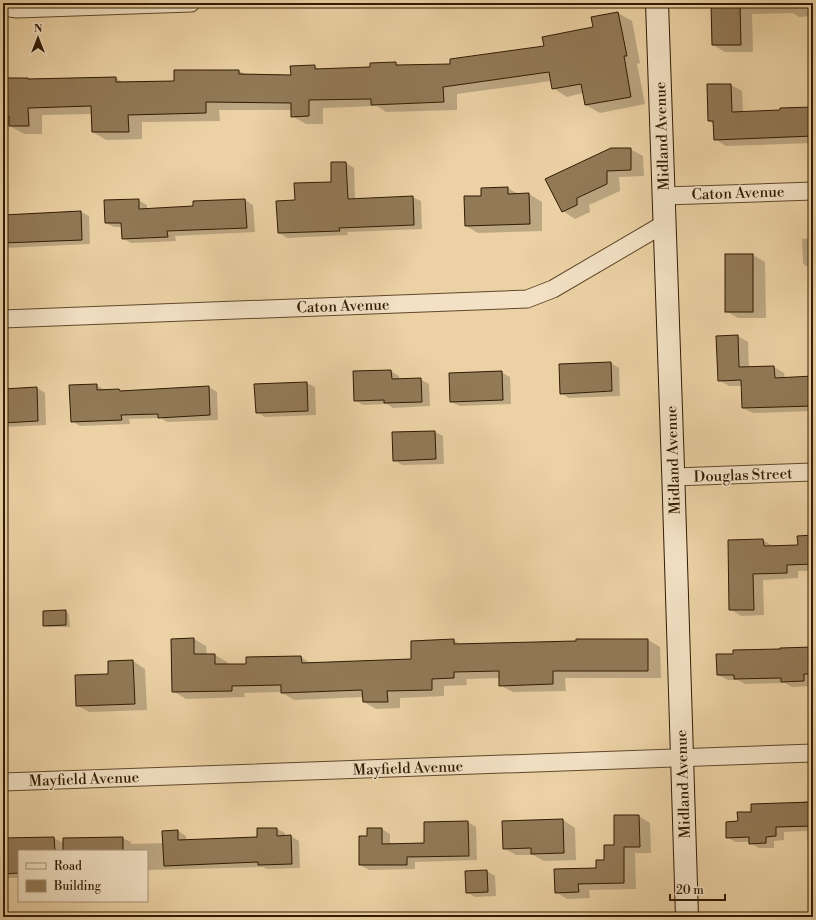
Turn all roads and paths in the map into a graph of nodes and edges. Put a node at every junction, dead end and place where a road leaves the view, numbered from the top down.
1 (191, 3) edge
2 (657, 3) edge
3 (3, 7) edge
4 (813, 191) edge
5 (664, 196) junction
6 (664, 224) junction
7 (3, 319) edge
8 (813, 472) edge
9 (674, 477) junction
10 (813, 753) edge
11 (682, 758) junction
12 (3, 782) edge
13 (687, 917) edge

1 - 3 street
2 - 5 main road, Midland Avenue
4 - 5 street, Caton Avenue
5 - 6 main road, Midland Avenue
6 - 7 street, Caton Avenue
6 - 9 main road, Midland Avenue
8 - 9 street, Douglas Street
9 - 11 main road, Midland Avenue
10 - 11 street, Mayfield Avenue
11 - 12 street, Mayfield Avenue
11 - 13 main road, Midland Avenue

